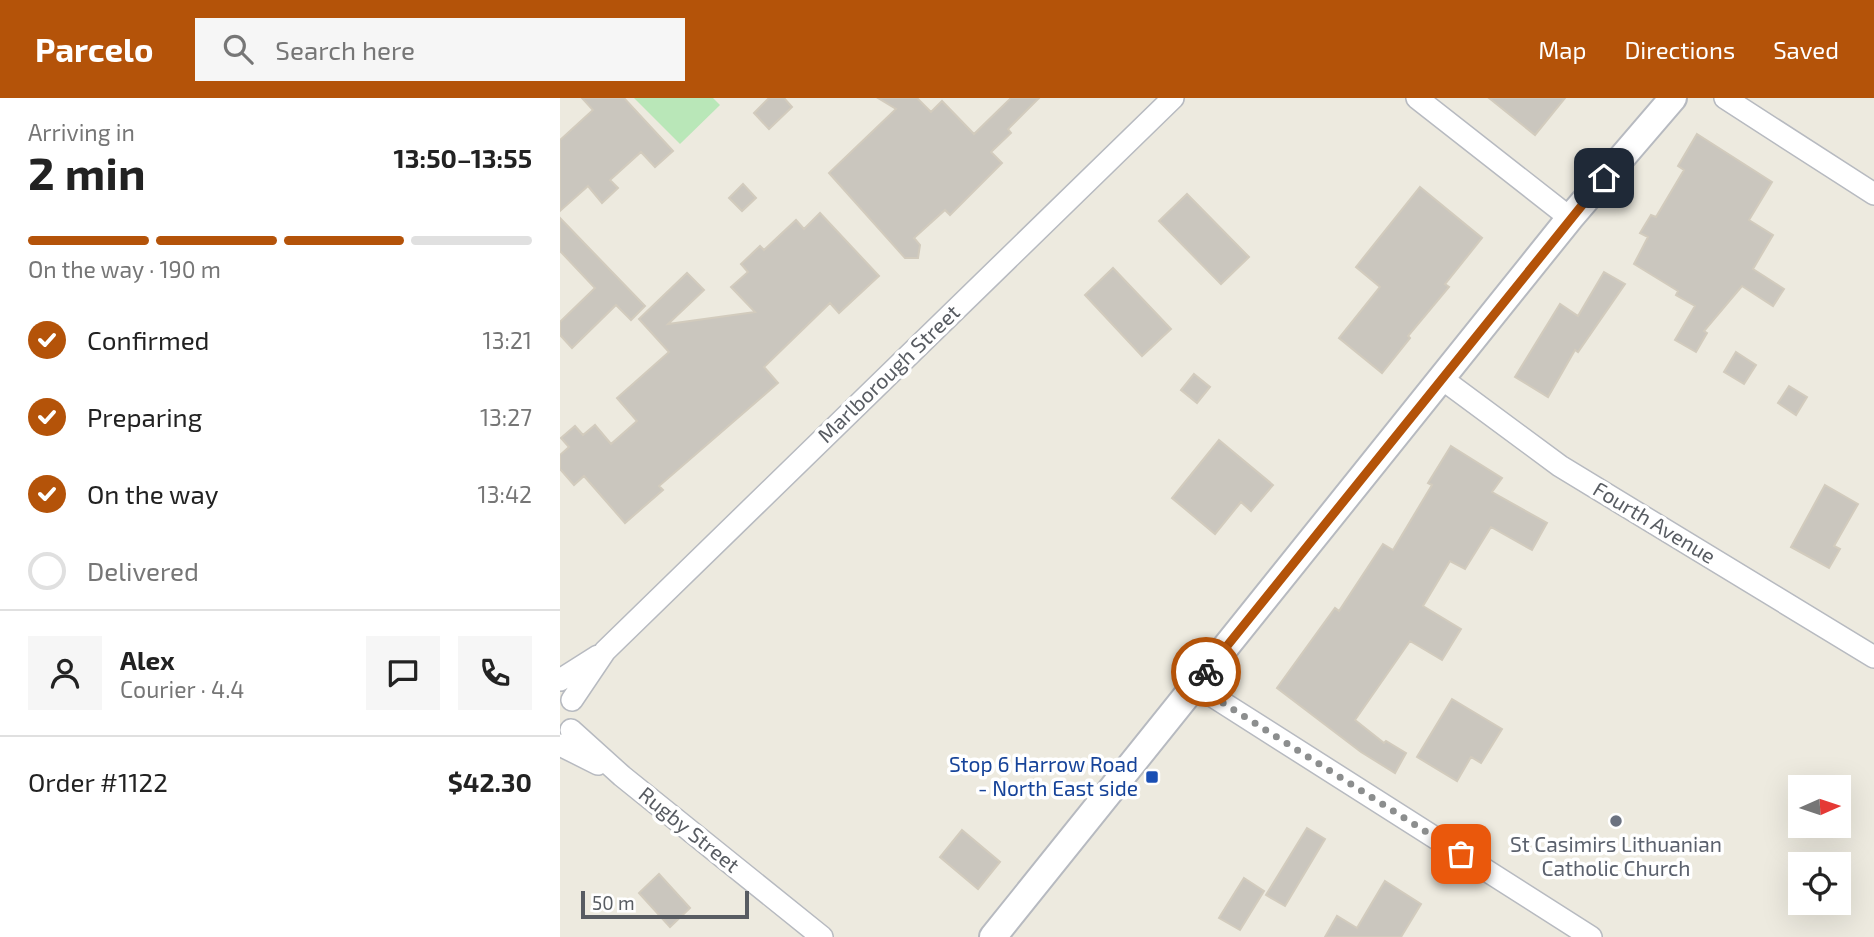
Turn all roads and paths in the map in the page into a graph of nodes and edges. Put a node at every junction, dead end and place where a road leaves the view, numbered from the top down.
1 (1173, 98) edge
2 (1417, 98) edge
3 (1673, 98) edge
4 (1725, 98) edge
5 (1874, 194) edge
6 (1570, 219) junction
7 (1441, 378) junction
8 (605, 651) junction
9 (1874, 657) edge
10 (560, 680) edge
11 (1195, 685) junction
12 (566, 693) edge
13 (564, 739) edge
14 (822, 937) edge
15 (993, 937) edge
16 (1591, 937) edge

1 - 8 street, Marlborough Street
2 - 6 street
3 - 6 street
4 - 5 street
6 - 7 street
7 - 9 street, Fourth Avenue
7 - 11 street
8 - 10 street, Marlborough Street
8 - 12 street, Marlborough Street
11 - 15 street
11 - 16 street
12 - 13 street
13 - 14 street, Rugby Street

